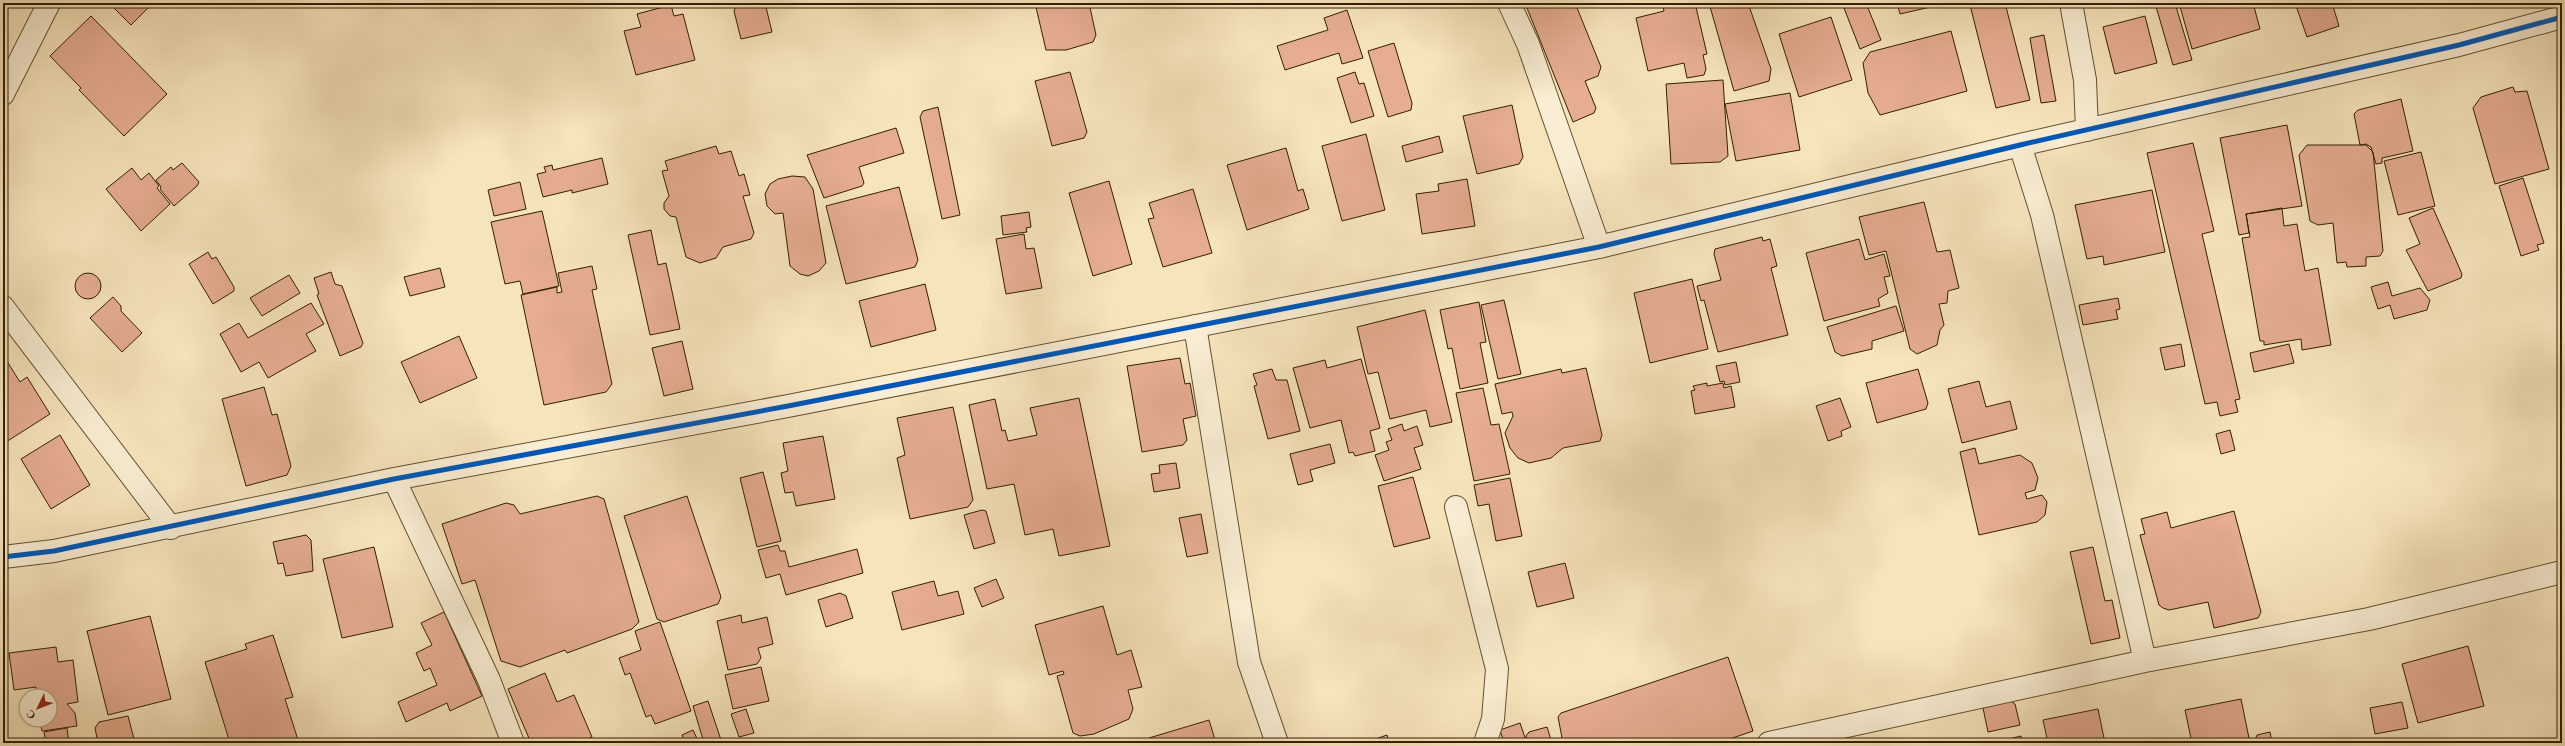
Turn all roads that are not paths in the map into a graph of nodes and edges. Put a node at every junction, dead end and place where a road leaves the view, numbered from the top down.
1 (49, 3) edge
2 (1509, 3) edge
3 (2071, 3) edge
4 (2562, 17) edge
5 (3, 94) edge
6 (2087, 130) junction
7 (2020, 145) junction
8 (1599, 247) junction
9 (3, 307) edge
10 (1195, 326) junction
11 (394, 479) junction
12 (1456, 507) dead end
13 (171, 528) junction
14 (3, 557) edge
15 (2562, 572) edge
16 (2145, 661) junction
17 (513, 743) edge
18 (1277, 743) edge
19 (1485, 743) edge
20 (1769, 743) edge

1 - 5 street
2 - 8 street
3 - 6 street
4 - 6 street
6 - 7 street
7 - 8 street
7 - 16 street
8 - 10 street
9 - 13 street
10 - 11 street
10 - 18 street
11 - 13 street
11 - 17 street
12 - 19 street
13 - 14 street
15 - 16 street
16 - 20 street

